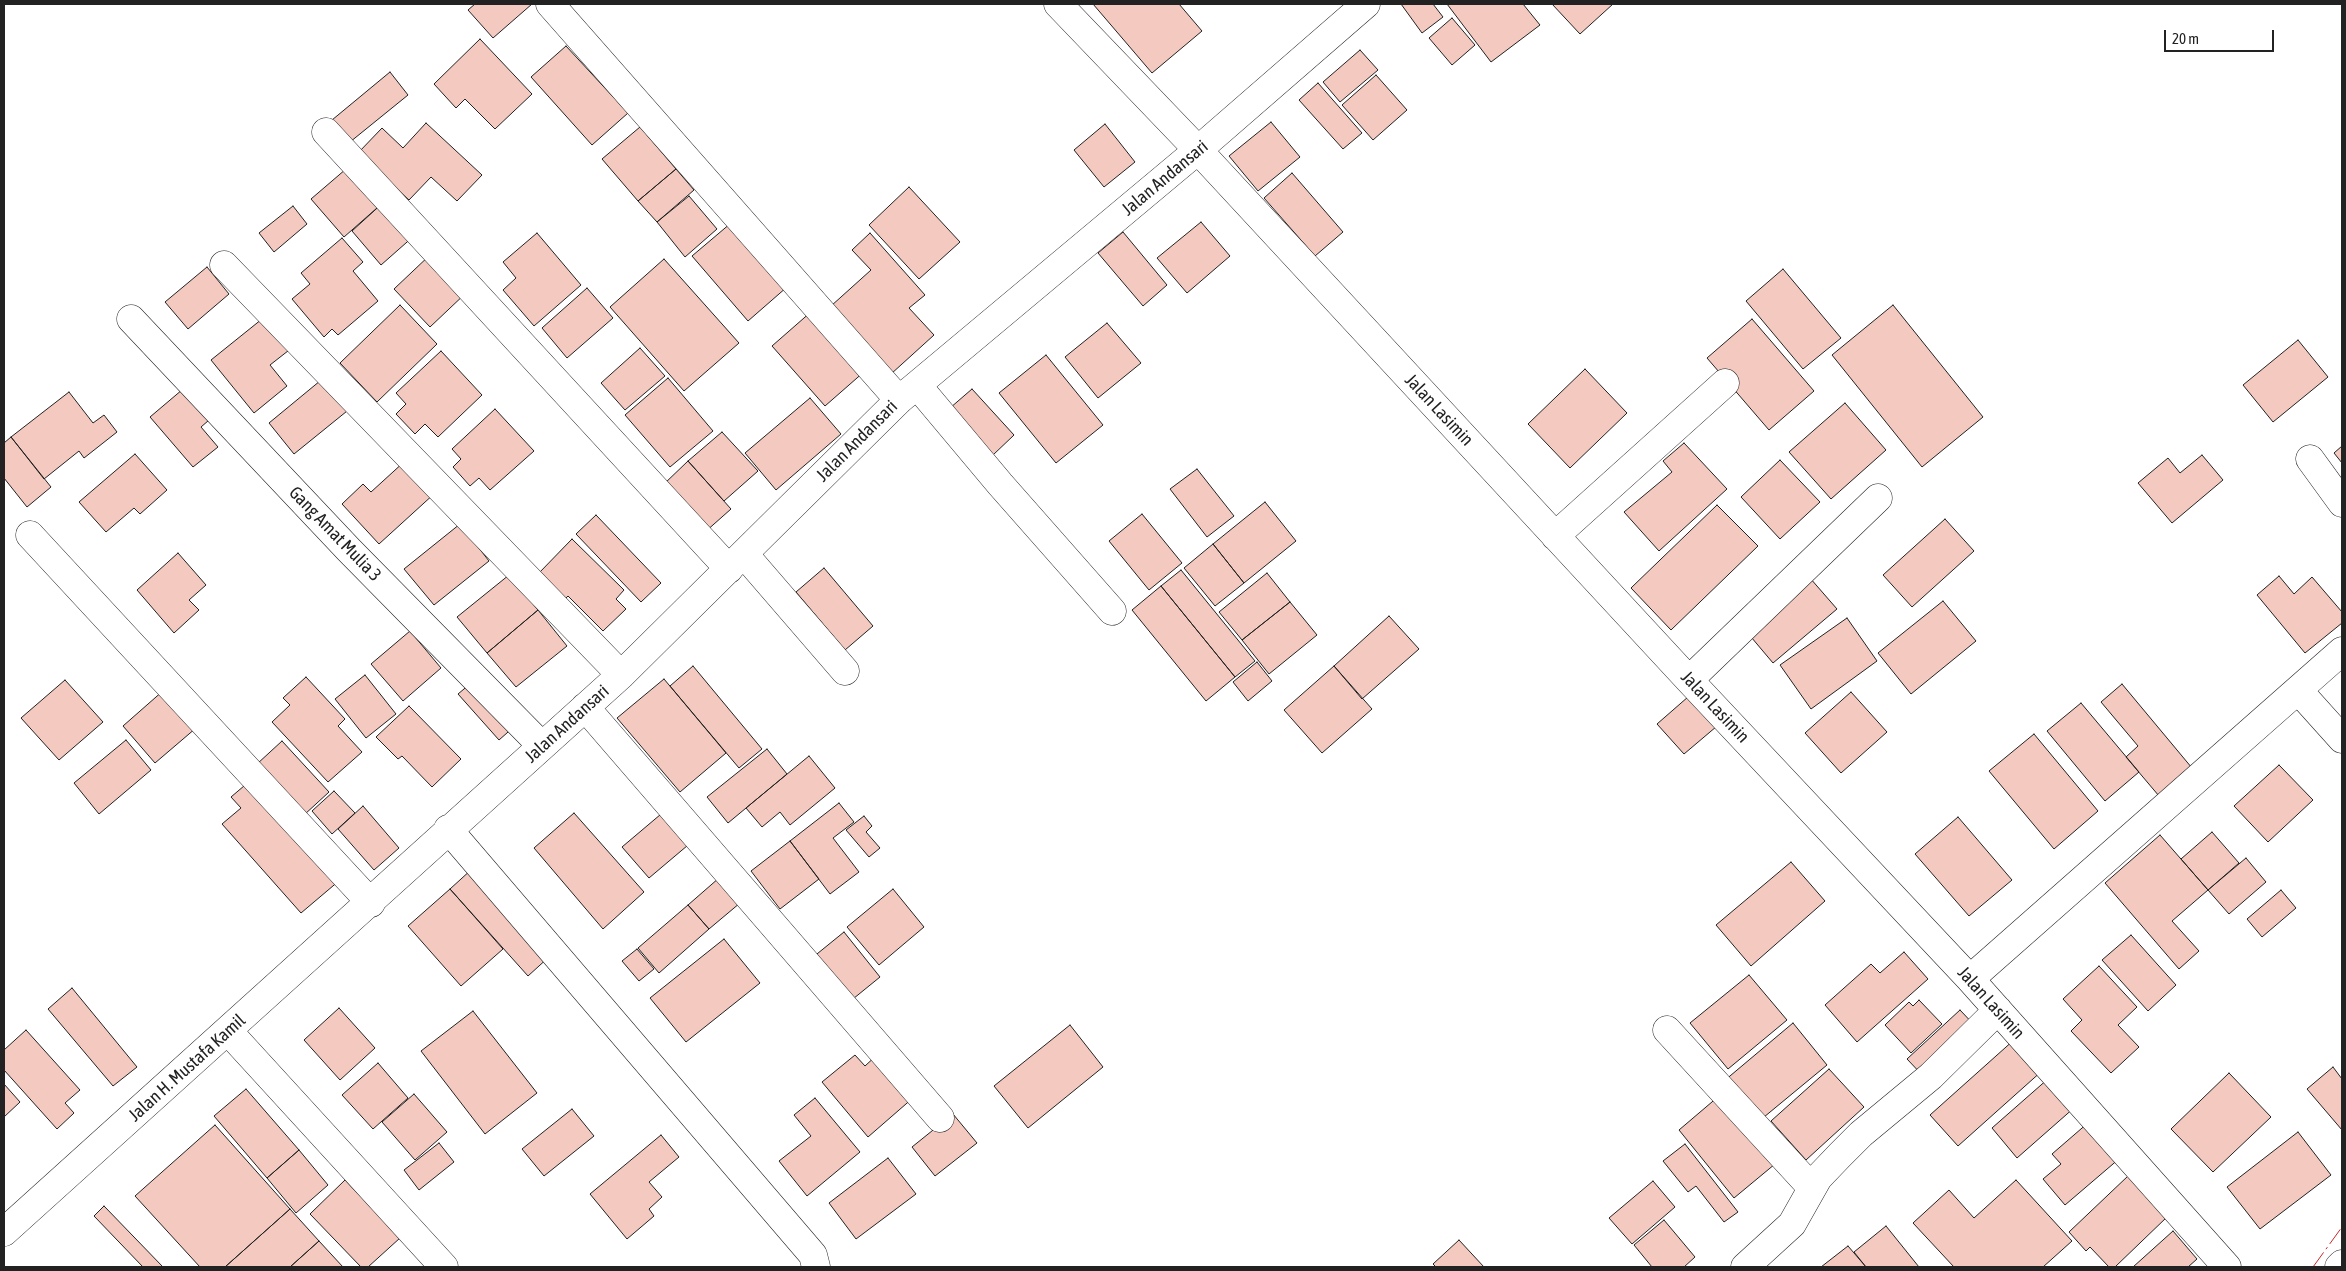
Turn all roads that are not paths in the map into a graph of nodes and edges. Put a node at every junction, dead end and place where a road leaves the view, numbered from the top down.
1 (550, 4) edge
2 (1058, 4) edge
3 (1366, 4) edge
4 (326, 132) dead end
5 (1198, 150) junction
6 (224, 265) dead end
7 (131, 319) dead end
8 (1725, 383) dead end
9 (908, 392) junction
10 (2310, 459) dead end
11 (1878, 498) dead end
12 (2342, 503) edge
13 (30, 535) dead end
14 (1555, 536) junction
15 (737, 562) junction
16 (1112, 611) dead end
17 (2342, 651) edge
18 (845, 670) dead end
19 (621, 675) junction
20 (1689, 680) junction
21 (2298, 690) junction
22 (585, 707) junction
23 (2342, 739) edge
24 (542, 746) junction
25 (448, 829) junction
26 (371, 903) junction
27 (1970, 979) junction
28 (1998, 1010) junction
29 (1667, 1030) dead end
30 (228, 1031) junction
31 (940, 1118) dead end
32 (1812, 1188) junction
33 (4, 1232) edge
34 (2342, 1264) edge
35 (444, 1267) edge
36 (816, 1267) edge
37 (1745, 1267) edge
38 (2227, 1267) edge
39 (2339, 1267) edge

1 - 9 street
2 - 5 street, Jalan Lasimin
3 - 5 street, Jalan Andansari
4 - 15 street
5 - 9 street, Jalan Andansari
5 - 14 street, Jalan Lasimin
6 - 19 street
7 - 24 street, Gang Amat Mulia 3
8 - 14 street
9 - 15 street, Jalan Andansari
9 - 16 street
10 - 12 street
11 - 20 street
13 - 26 street
14 - 20 street, Jalan Lasimin
15 - 18 street
15 - 19 street, Jalan Andansari
17 - 21 street
19 - 22 street, Jalan Andansari
20 - 27 street, Jalan Lasimin
21 - 23 street
21 - 27 street
22 - 24 street, Jalan Andansari
22 - 31 street
24 - 25 street, Jalan Andansari
25 - 26 street, Jalan Andansari
25 - 36 street
26 - 30 street, Jalan H. Mustafa Kamil
27 - 28 street, Jalan Lasimin
28 - 32 street
28 - 38 street, Jalan Lasimin
29 - 32 street
30 - 33 street, Jalan H. Mustafa Kamil
30 - 35 street
32 - 37 street
34 - 39 street

